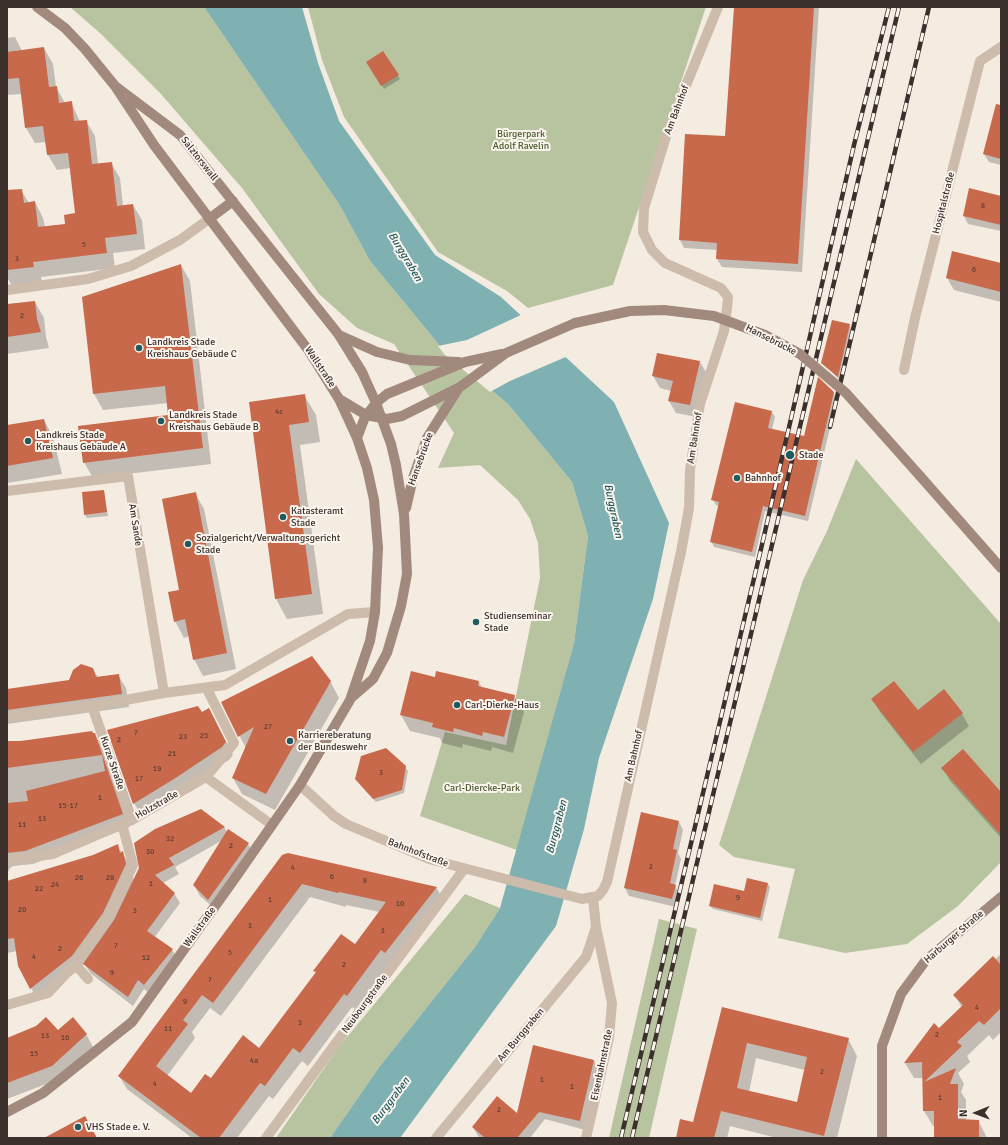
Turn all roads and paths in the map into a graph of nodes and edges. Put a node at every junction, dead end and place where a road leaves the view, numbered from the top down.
1 (37, 7) edge
2 (718, 7) edge
3 (1001, 47) edge
4 (115, 86) junction
5 (233, 201) junction
6 (209, 219) junction
7 (7, 290) edge
8 (339, 335) junction
9 (506, 353) junction
10 (465, 362) junction
11 (904, 370) dead end
12 (460, 387) junction
13 (339, 398) junction
14 (376, 403) junction
15 (366, 415) junction
16 (383, 419) junction
17 (357, 438) junction
18 (7, 491) edge
19 (404, 514) junction
20 (1001, 568) edge
21 (375, 612) junction
22 (207, 689) junction
23 (164, 694) junction
24 (350, 700) junction
25 (92, 706) junction
26 (7, 717) edge
27 (206, 777) junction
28 (300, 785) junction
29 (132, 820) junction
30 (122, 824) junction
31 (272, 825) junction
32 (7, 860) edge
33 (464, 869) junction
34 (593, 898) junction
35 (1000, 899) edge
36 (596, 927) junction
37 (75, 964) junction
38 (88, 979) dead end
39 (7, 1005) edge
40 (7, 1112) edge
41 (266, 1138) edge
42 (436, 1138) edge
43 (586, 1138) edge
44 (882, 1138) edge

1 - 4 main road, Salztorswall
2 - 34 street, Am Bahnhof
3 - 11 street, Hospitalstraße
4 - 5 main road, Salztorswall
4 - 6 main road, Wallstraße
5 - 6 main road
5 - 8 main road, Salztorswall
6 - 7 street
6 - 13 main road, Wallstraße
8 - 10 main road, Hansebrücke
8 - 14 main road, Wallstraße
9 - 10 main road, Hansebrücke
9 - 12 main road, Hansebrücke
9 - 20 main road, Hansebrücke, bridge
10 - 14 main road, Hansebrücke
12 - 16 main road, Hansebrücke
12 - 19 main road, Hansebrücke
13 - 15 main road, Hansebrücke
13 - 17 main road, Wallstraße
14 - 15 main road, Hansebrücke
14 - 16 main road, Wallstraße
15 - 16 main road, Hansebrücke
15 - 17 main road, Hansebrücke
16 - 19 main road, Wallstraße
17 - 21 main road, Wallstraße
18 - 23 street, Am Sande
19 - 24 main road, Wallstraße
21 - 22 street
21 - 24 main road, Wallstraße
22 - 23 street
22 - 27 street, Holzstraße
23 - 25 street
24 - 28 main road, Wallstraße
25 - 26 street
25 - 29 street, Kurze Straße
27 - 29 street, Holzstraße
27 - 31 street
28 - 31 main road, Wallstraße
28 - 33 street, Bahnhofstraße
29 - 30 street, Holzstraße
30 - 32 street, Holzstraße
30 - 37 street
31 - 40 main road, Wallstraße
33 - 34 street, Bahnhofstraße
33 - 41 street, Neubourgstraße
34 - 36 street, Eisenbahnstraße
35 - 44 main road, Harburger Straße
36 - 42 street, Am Burggraben
36 - 43 street, Eisenbahnstraße
37 - 38 street
37 - 39 street

